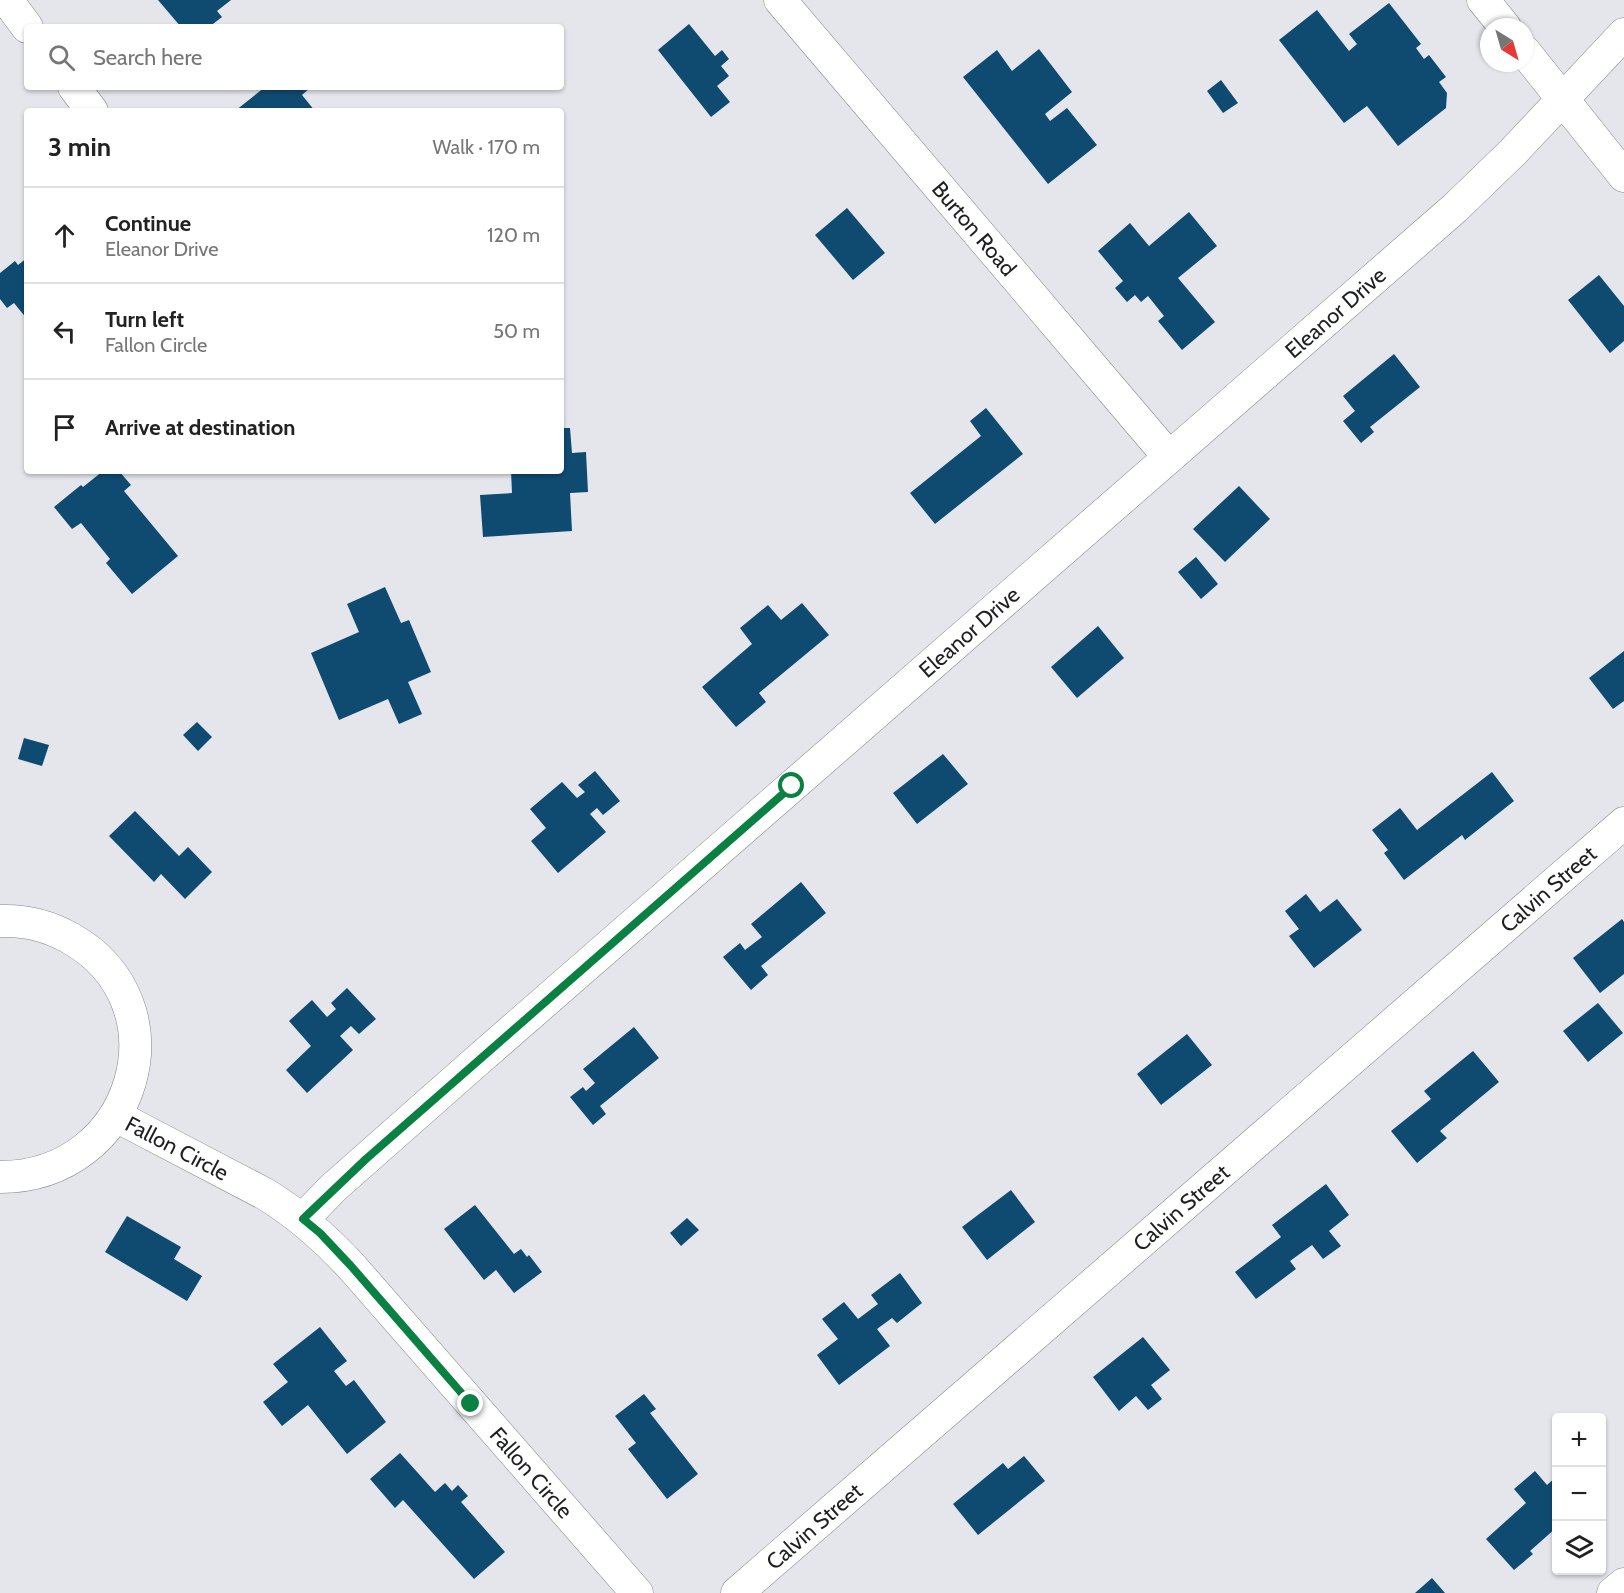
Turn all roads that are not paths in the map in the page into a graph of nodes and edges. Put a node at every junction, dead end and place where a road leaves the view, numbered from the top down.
1 (7, 0) edge
2 (780, 0) edge
3 (1483, 0) edge
4 (1498, 18) edge
5 (25, 24) edge
6 (1624, 34) edge
7 (1534, 63) edge
8 (76, 90) edge
9 (1563, 99) junction
10 (90, 108) edge
11 (1624, 176) edge
12 (1169, 456) junction
13 (1624, 823) edge
14 (0, 921) edge
15 (116, 1116) junction
16 (0, 1177) edge
17 (303, 1219) junction
18 (1624, 1584) edge
19 (637, 1593) edge
20 (737, 1593) edge
21 (1613, 1593) edge

1 - 5 street
2 - 12 street, Burton Road
3 - 4 street
6 - 9 street, Eleanor Drive
7 - 9 street
8 - 10 street
9 - 11 street
9 - 12 street, Eleanor Drive
12 - 17 street, Eleanor Drive
13 - 20 street, Calvin Street
14 - 15 street, Fallon Circle
15 - 16 street, Fallon Circle
15 - 17 street, Fallon Circle
17 - 19 street, Fallon Circle
18 - 21 street

